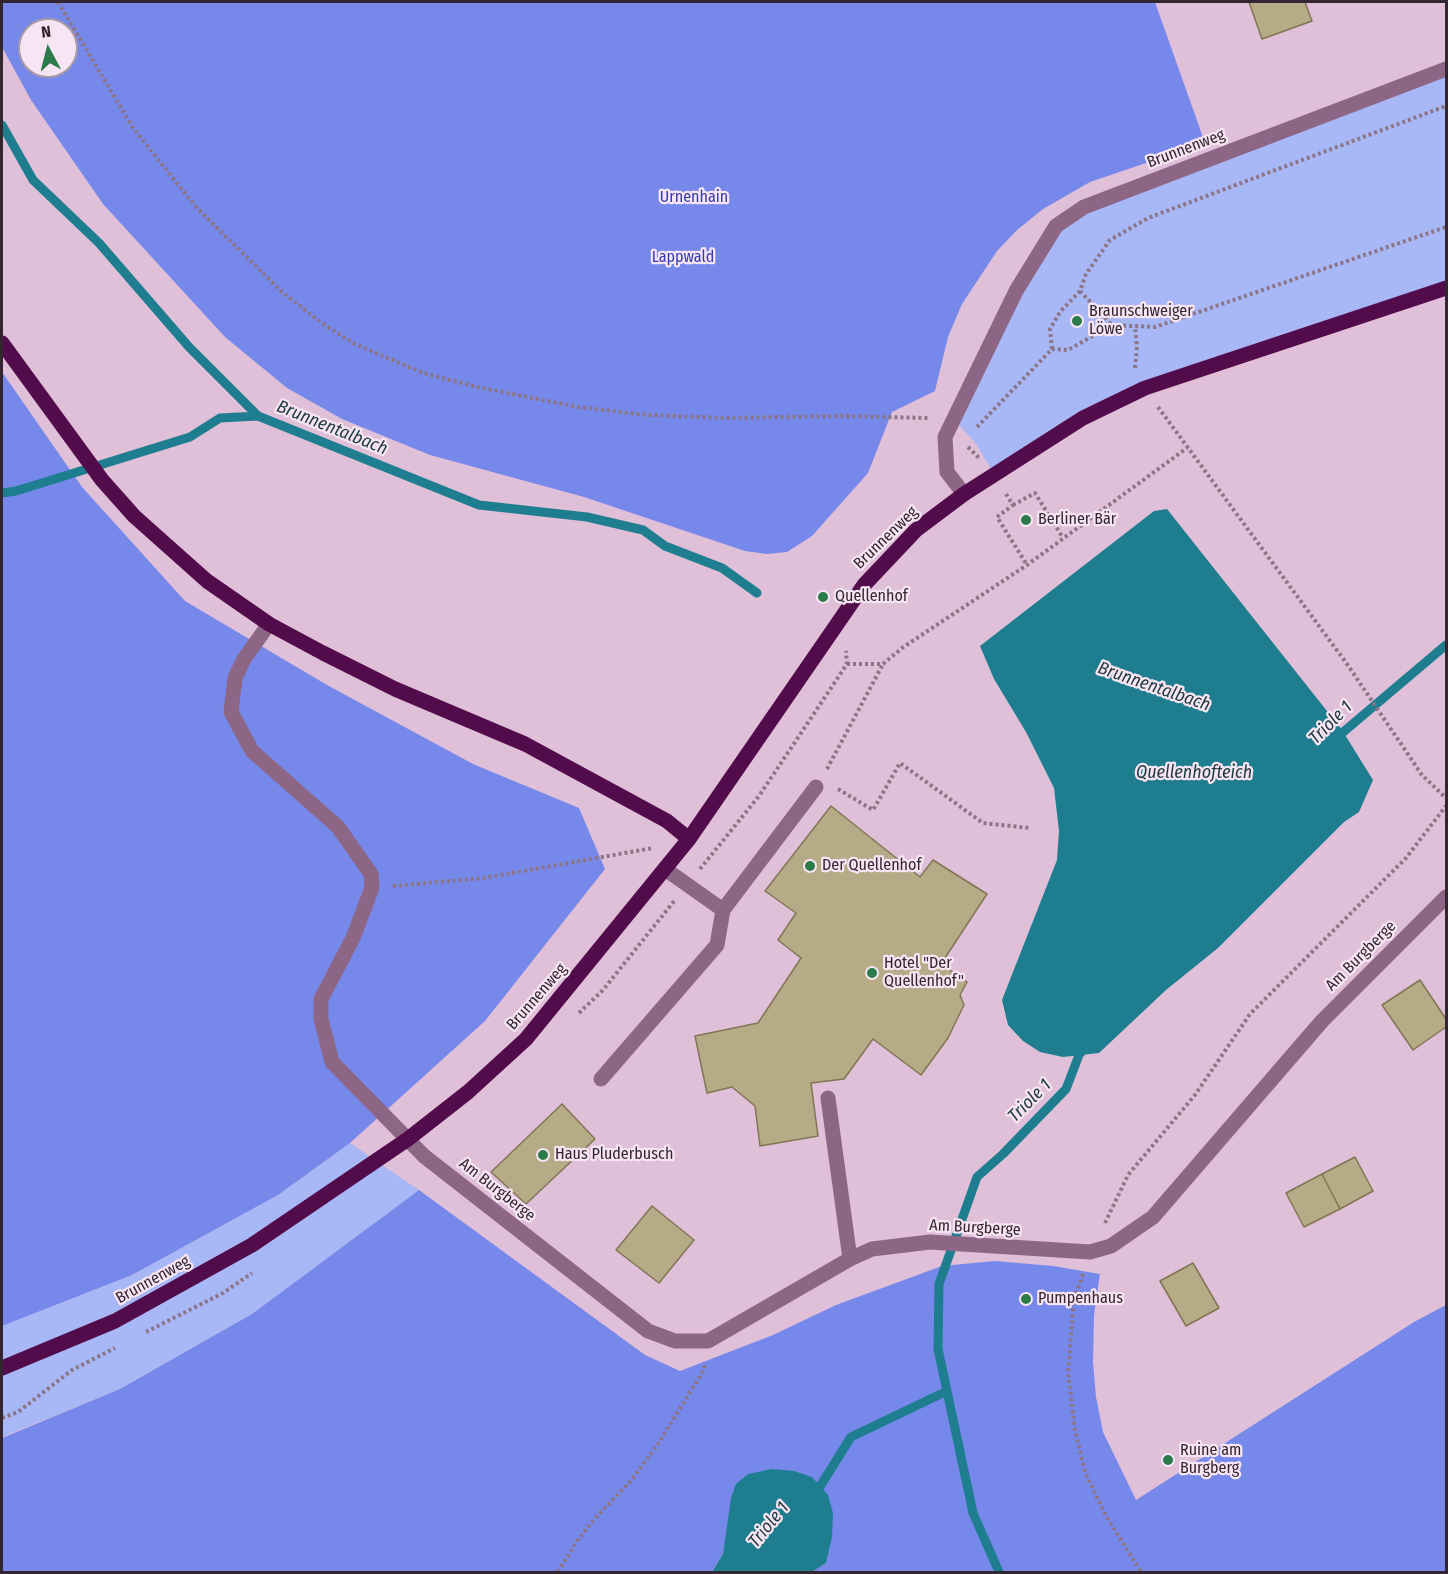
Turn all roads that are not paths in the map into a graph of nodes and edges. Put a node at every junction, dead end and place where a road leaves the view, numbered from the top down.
1 (1446, 69) edge
2 (1446, 288) edge
3 (2, 343) edge
4 (964, 494) junction
5 (269, 624) junction
6 (819, 783) road end
7 (689, 839) junction
8 (665, 869) junction
9 (1446, 897) edge
10 (723, 910) junction
11 (601, 1078) dead end
12 (828, 1098) dead end
13 (408, 1139) junction
14 (850, 1259) junction
15 (2, 1368) edge

1 - 4 street, Brunnenweg
2 - 4 main road, Brunnenweg
3 - 5 main road
4 - 7 main road, Brunnenweg
5 - 7 main road
5 - 13 street, Am Burgberge
6 - 10 street
7 - 8 main road, Brunnenweg
8 - 10 street
8 - 13 main road, Brunnenweg
9 - 14 street, Am Burgberge
10 - 11 street
12 - 14 street
13 - 14 street, Am Burgberge
13 - 15 main road, Brunnenweg

